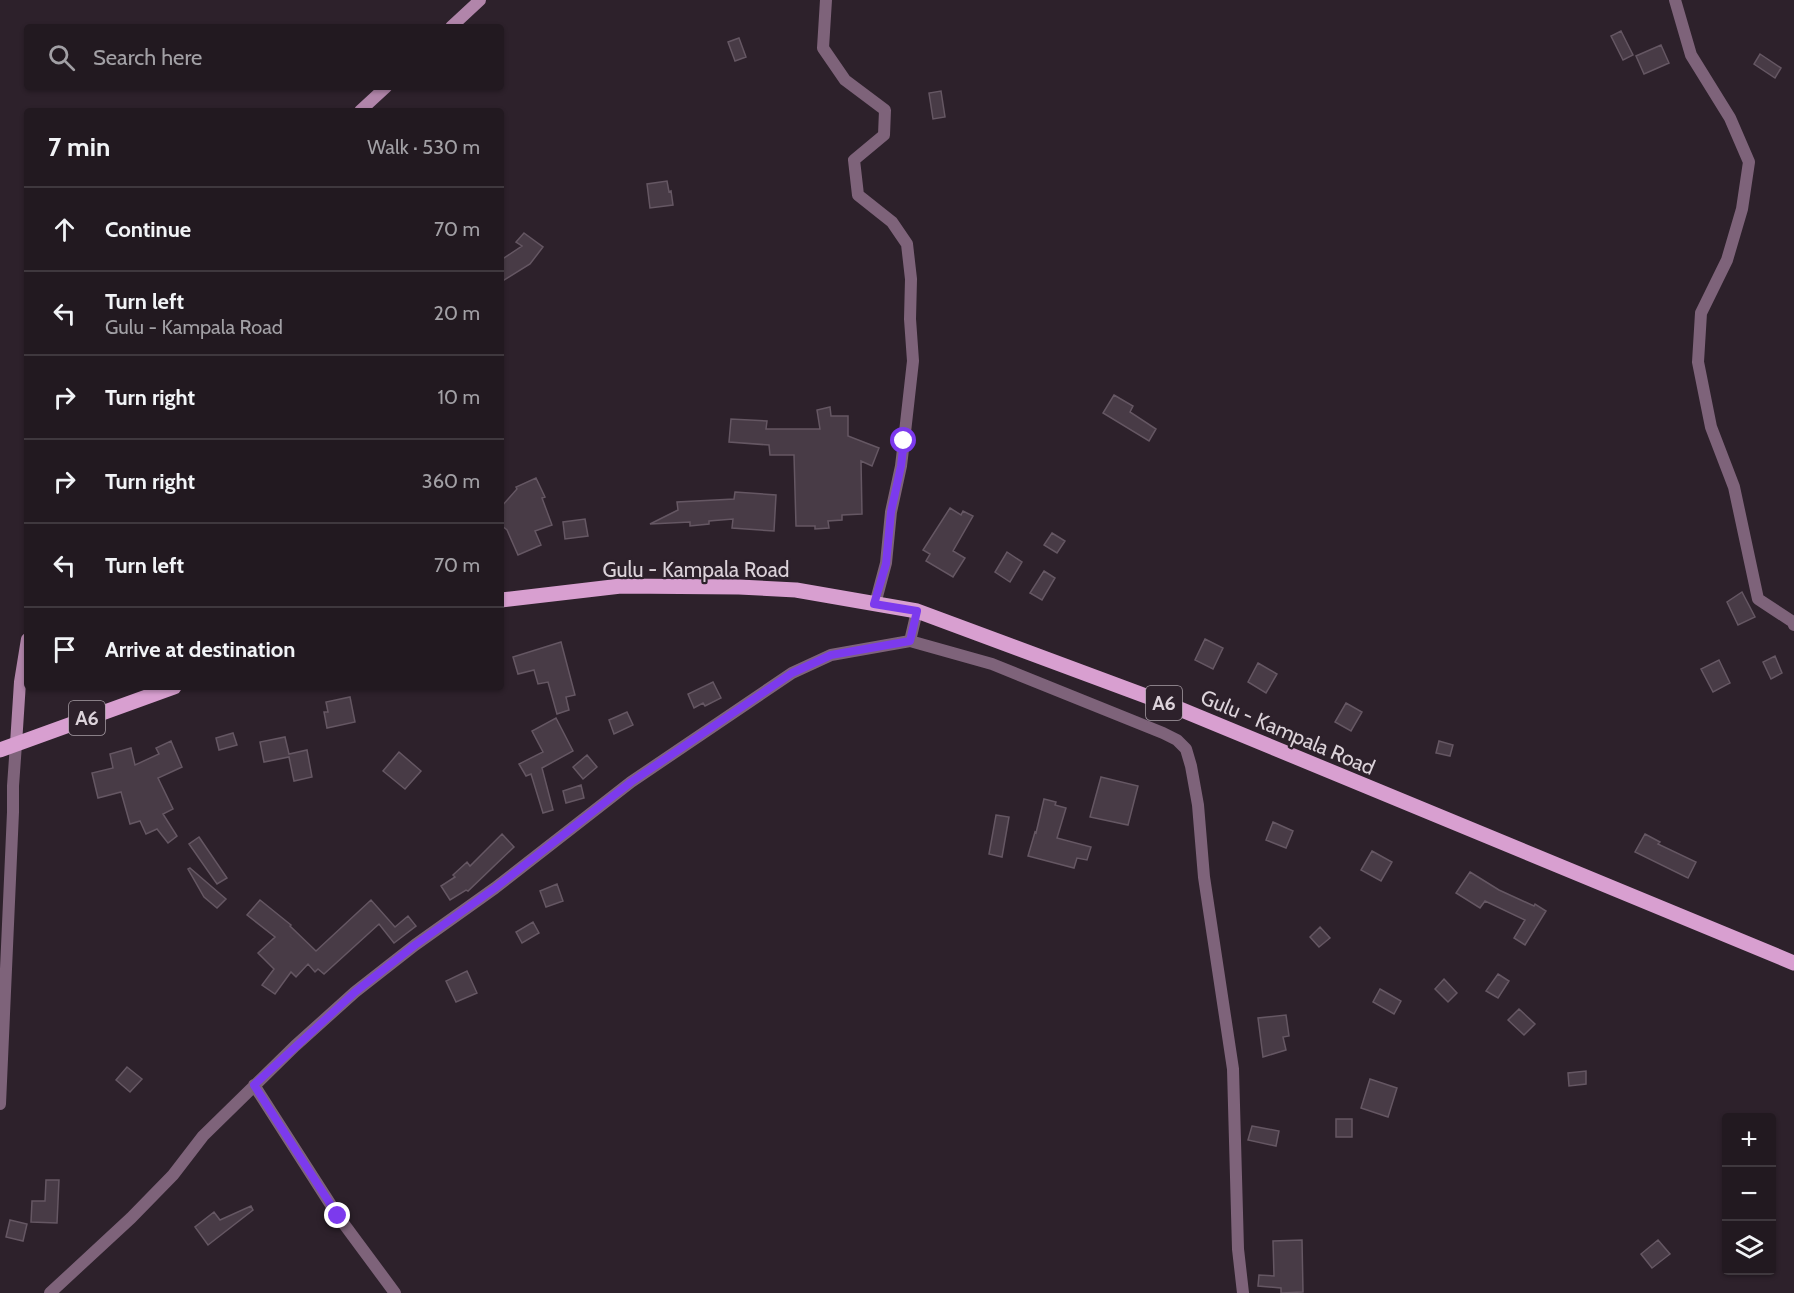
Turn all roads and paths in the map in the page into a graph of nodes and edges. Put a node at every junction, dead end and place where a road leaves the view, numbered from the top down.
1 (480, 0) edge
2 (826, 0) edge
3 (1675, 0) edge
4 (453, 24) edge
5 (383, 90) edge
6 (363, 108) edge
7 (504, 600) edge
8 (874, 604) junction
9 (917, 611) junction
10 (1794, 625) edge
11 (910, 641) junction
12 (24, 657) edge
13 (166, 690) edge
14 (16, 744) junction
15 (0, 750) edge
16 (1794, 963) edge
17 (254, 1085) junction
18 (0, 1104) edge
19 (50, 1293) edge
20 (395, 1293) edge
21 (1243, 1293) edge

1 - 4 street
2 - 8 street
3 - 10 street
5 - 6 street
7 - 8 main road, Gulu - Kampala Road / A6
8 - 9 main road, Gulu - Kampala Road / A6
9 - 11 street
9 - 16 main road, Gulu - Kampala Road / A6
11 - 17 street
11 - 21 street
12 - 14 street
13 - 14 main road, A6
14 - 15 main road, A6
14 - 18 street
17 - 19 street
17 - 20 street

